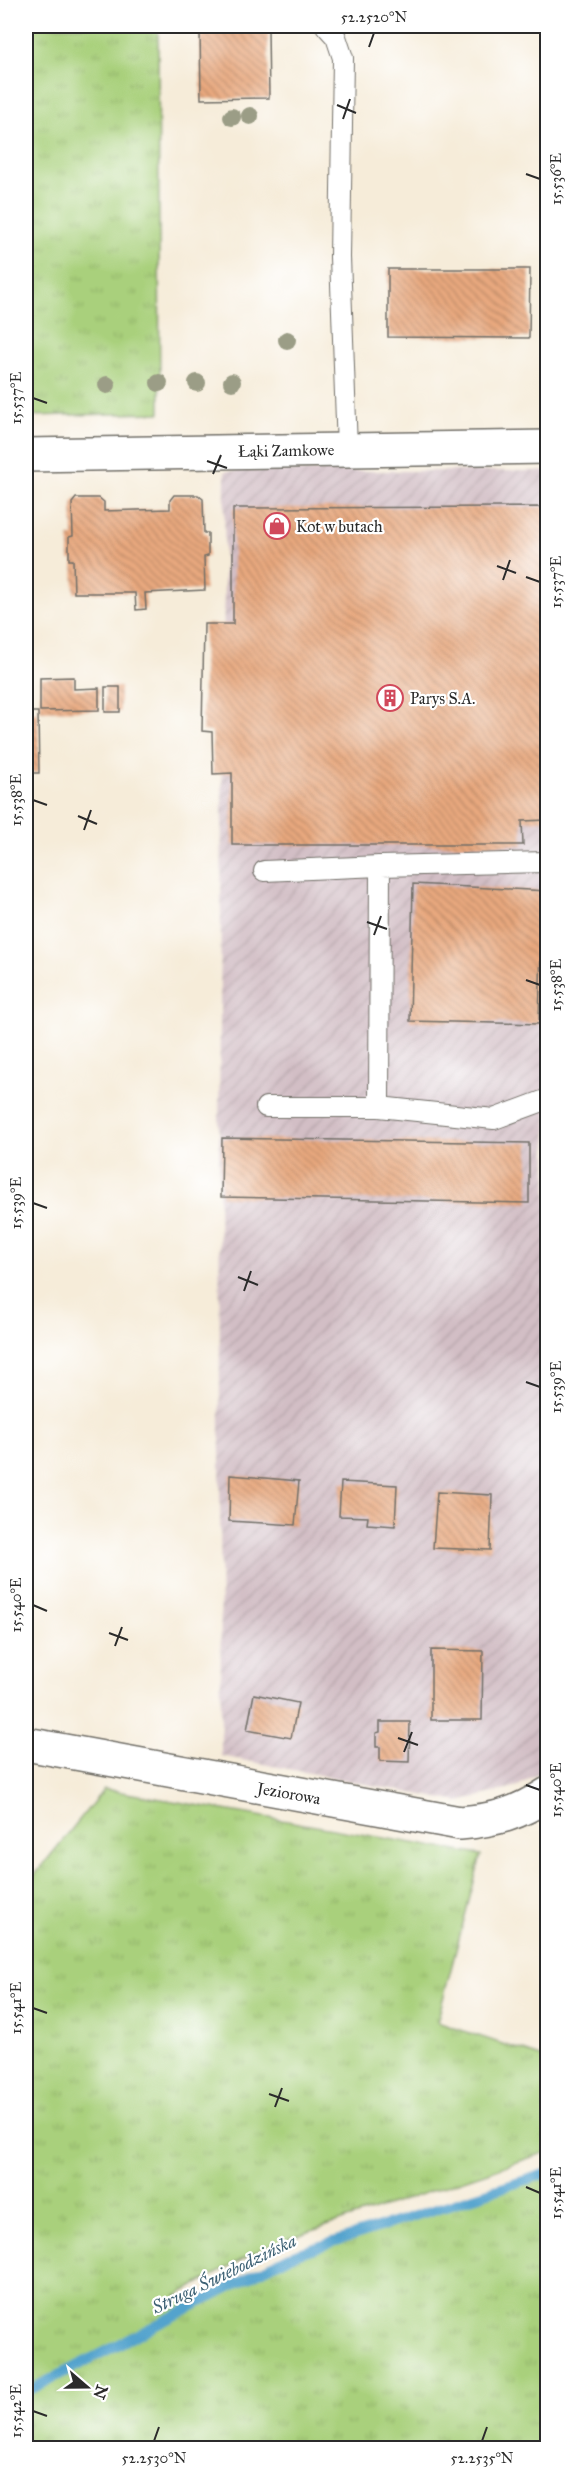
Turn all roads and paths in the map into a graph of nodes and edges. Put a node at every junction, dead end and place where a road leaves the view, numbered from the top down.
1 (326, 26) edge
2 (548, 447) edge
3 (347, 449) junction
4 (26, 455) edge
5 (548, 862) edge
6 (380, 866) junction
7 (264, 871) dead end
8 (548, 1099) edge
9 (266, 1107) dead end
10 (379, 1107) junction
11 (26, 1744) edge
12 (548, 1794) edge

1 - 3 lane
2 - 3 street, Łąki Zamkowe
3 - 4 street, Łąki Zamkowe
5 - 6 lane
6 - 7 lane
6 - 10 lane
8 - 10 lane
9 - 10 lane
11 - 12 street, Jeziorowa

